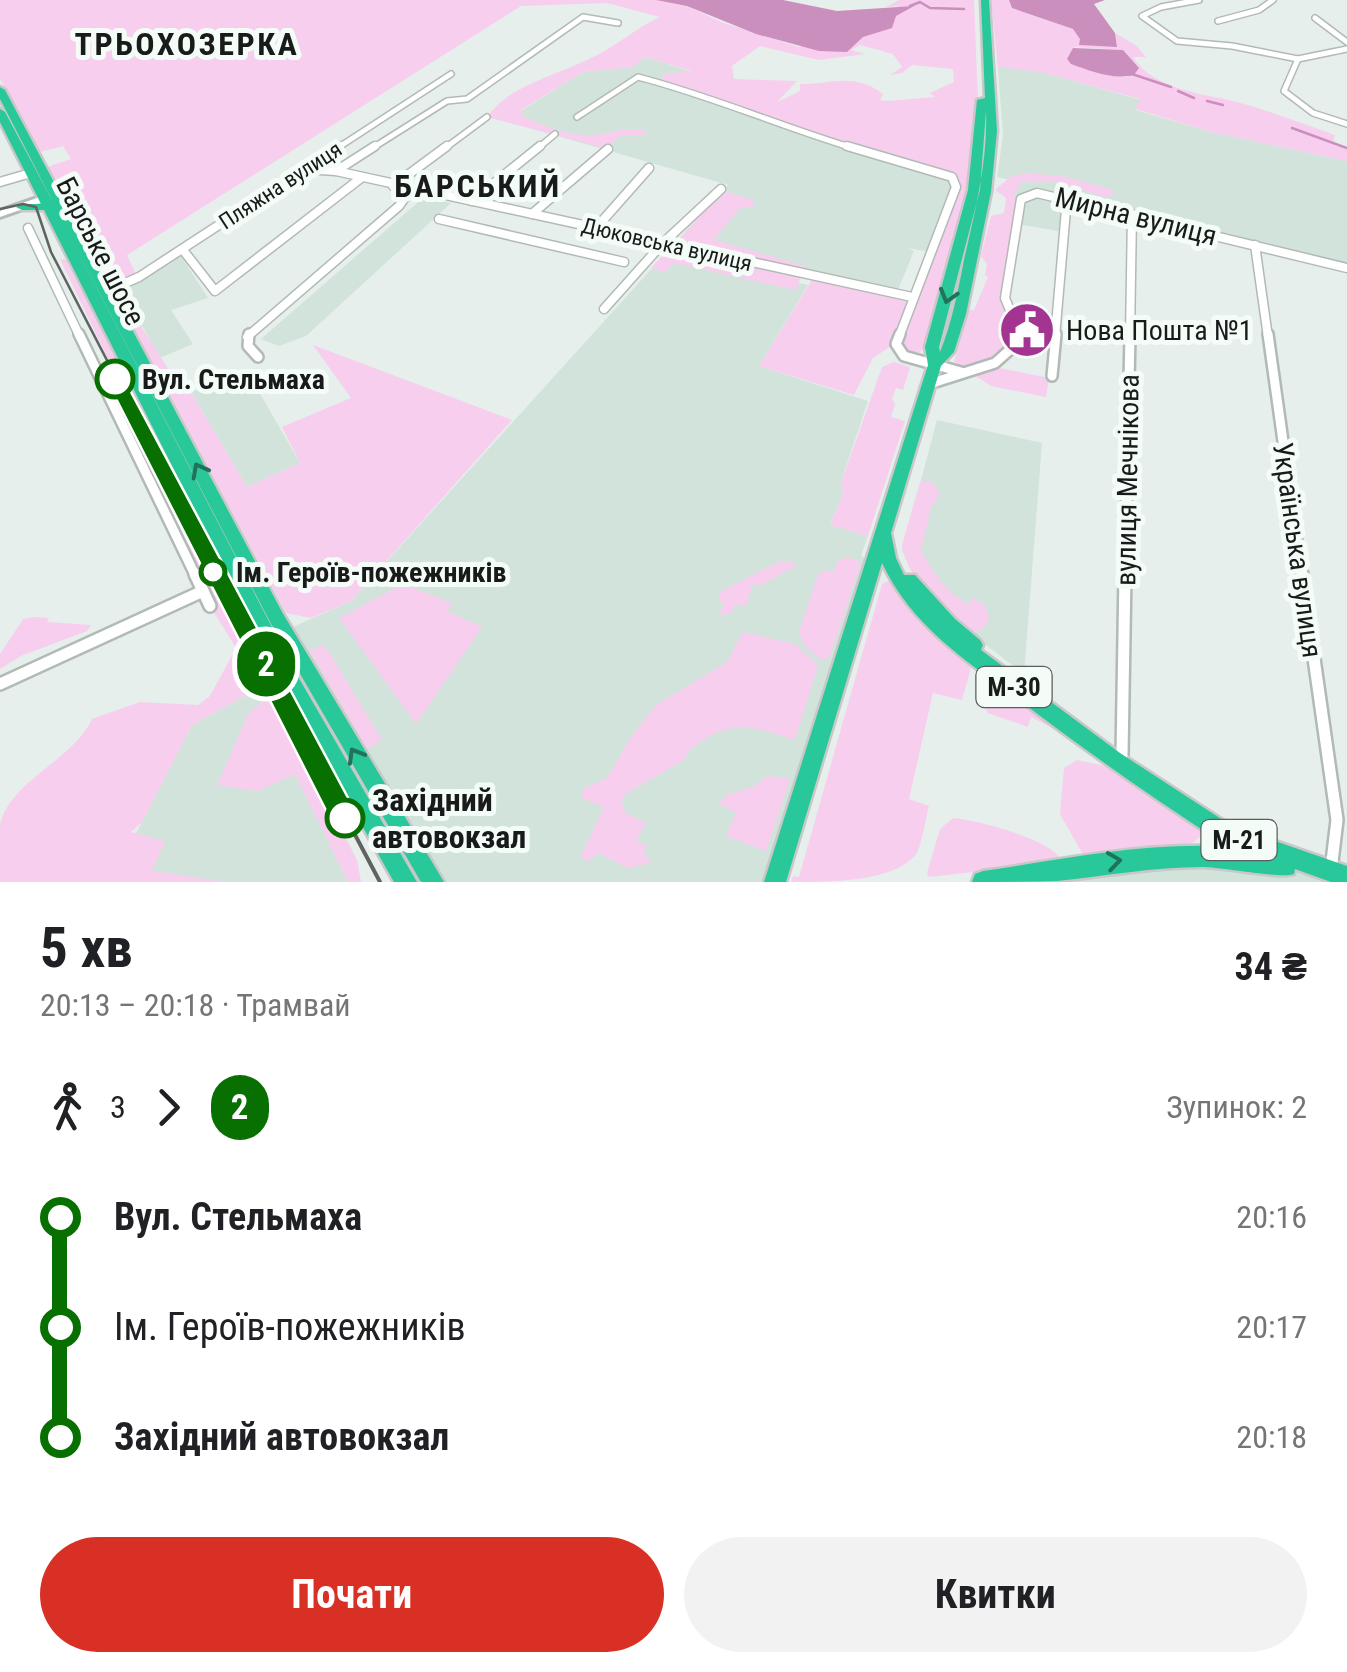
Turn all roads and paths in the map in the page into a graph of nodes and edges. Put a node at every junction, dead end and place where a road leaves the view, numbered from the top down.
1 (978, 0) edge
2 (985, 0) edge
3 (1199, 0) edge
4 (1273, 0) edge
5 (1315, 18) dead end
6 (1218, 21) dead end
7 (618, 23) dead end
8 (1347, 46) edge
9 (1298, 59) junction
10 (451, 74) dead end
11 (0, 90) edge
12 (2, 116) edge
13 (487, 117) dead end
14 (577, 117) dead end
15 (1347, 124) edge
16 (555, 134) dead end
17 (608, 149) dead end
18 (649, 168) dead end
19 (304, 169) junction
20 (336, 171) junction
21 (360, 178) junction
22 (0, 182) edge
23 (393, 186) junction
24 (411, 189) junction
25 (720, 189) dead end
26 (41, 195) junction
27 (1067, 198) junction
28 (472, 201) junction
29 (0, 205) edge
30 (0, 214) edge
31 (532, 214) junction
32 (1132, 214) junction
33 (439, 218) dead end
34 (28, 228) dead end
35 (596, 228) junction
36 (663, 243) junction
37 (1255, 245) junction
38 (182, 250) junction
39 (624, 262) dead end
40 (1347, 268) edge
41 (107, 291) junction
42 (912, 298) junction
43 (604, 309) dead end
44 (258, 357) dead end
45 (935, 364) junction
46 (960, 372) junction
47 (1052, 376) dead end
48 (145, 383) junction
49 (929, 384) junction
50 (892, 509) junction
51 (882, 563) junction
52 (909, 580) junction
53 (203, 590) junction
54 (210, 606) dead end
55 (0, 684) edge
56 (1122, 751) junction
57 (1157, 790) junction
58 (1339, 871) edge
59 (406, 882) edge
60 (433, 882) edge
61 (775, 882) edge
62 (984, 882) edge

1 -> 45 highway, М-30
2 - 45 highway, М-30
3 - 9 street
4 - 6 street
5 - 8 street
7 - 20 street
8 - 9 street
9 - 15 street
10 - 19 street, Пляжна вулиця
11 - 26 highway
12 - 26 highway, Барське шосе
13 - 23 street
14 - 42 street
16 - 28 street
17 - 31 street
18 - 35 street
19 - 20 street, Дюковська вулиця
19 - 38 street, Пляжна вулиця
20 - 21 street, Дюковська вулиця
21 - 23 street, Дюковська вулиця
21 - 38 street
22 - 26 street
23 - 24 street, Дюковська вулиця
24 - 28 street, Дюковська вулиця
24 - 44 street
25 - 36 street
26 - 29 main road
26 - 30 main road
26 - 41 highway
26 - 48 highway, Барське шосе
27 - 32 street, Мирна вулиця
27 - 46 street, Мирна вулиця
27 - 47 street
28 - 31 street, Дюковська вулиця
31 - 35 street, Дюковська вулиця
32 - 37 street, Мирна вулиця
32 - 56 street, вулиця Мечнікова
33 - 39 street
34 - 53 street
35 - 36 street, Дюковська вулиця
36 - 42 street, Дюковська вулиця
36 - 43 street
37 - 40 street, Мирна вулиця
37 - 58 street, Українська вулиця
38 - 41 street, Пляжна вулиця
41 - 48 highway
42 - 45 street
45 - 46 street
45 - 49 highway, М-30
46 - 49 street
48 - 59 highway, Барське шосе
60 -> 48 highway
49 - 50 highway, М-30
50 - 51 highway, М-30
50 - 52 highway, М-30
51 - 52 highway, М-21
51 - 57 highway, М-30
51 - 61 highway
52 - 56 highway, М-21
53 - 54 street
53 - 55 street
56 - 57 highway, М-21
57 - 58 highway, М-21
62 -> 58 highway, М-21

